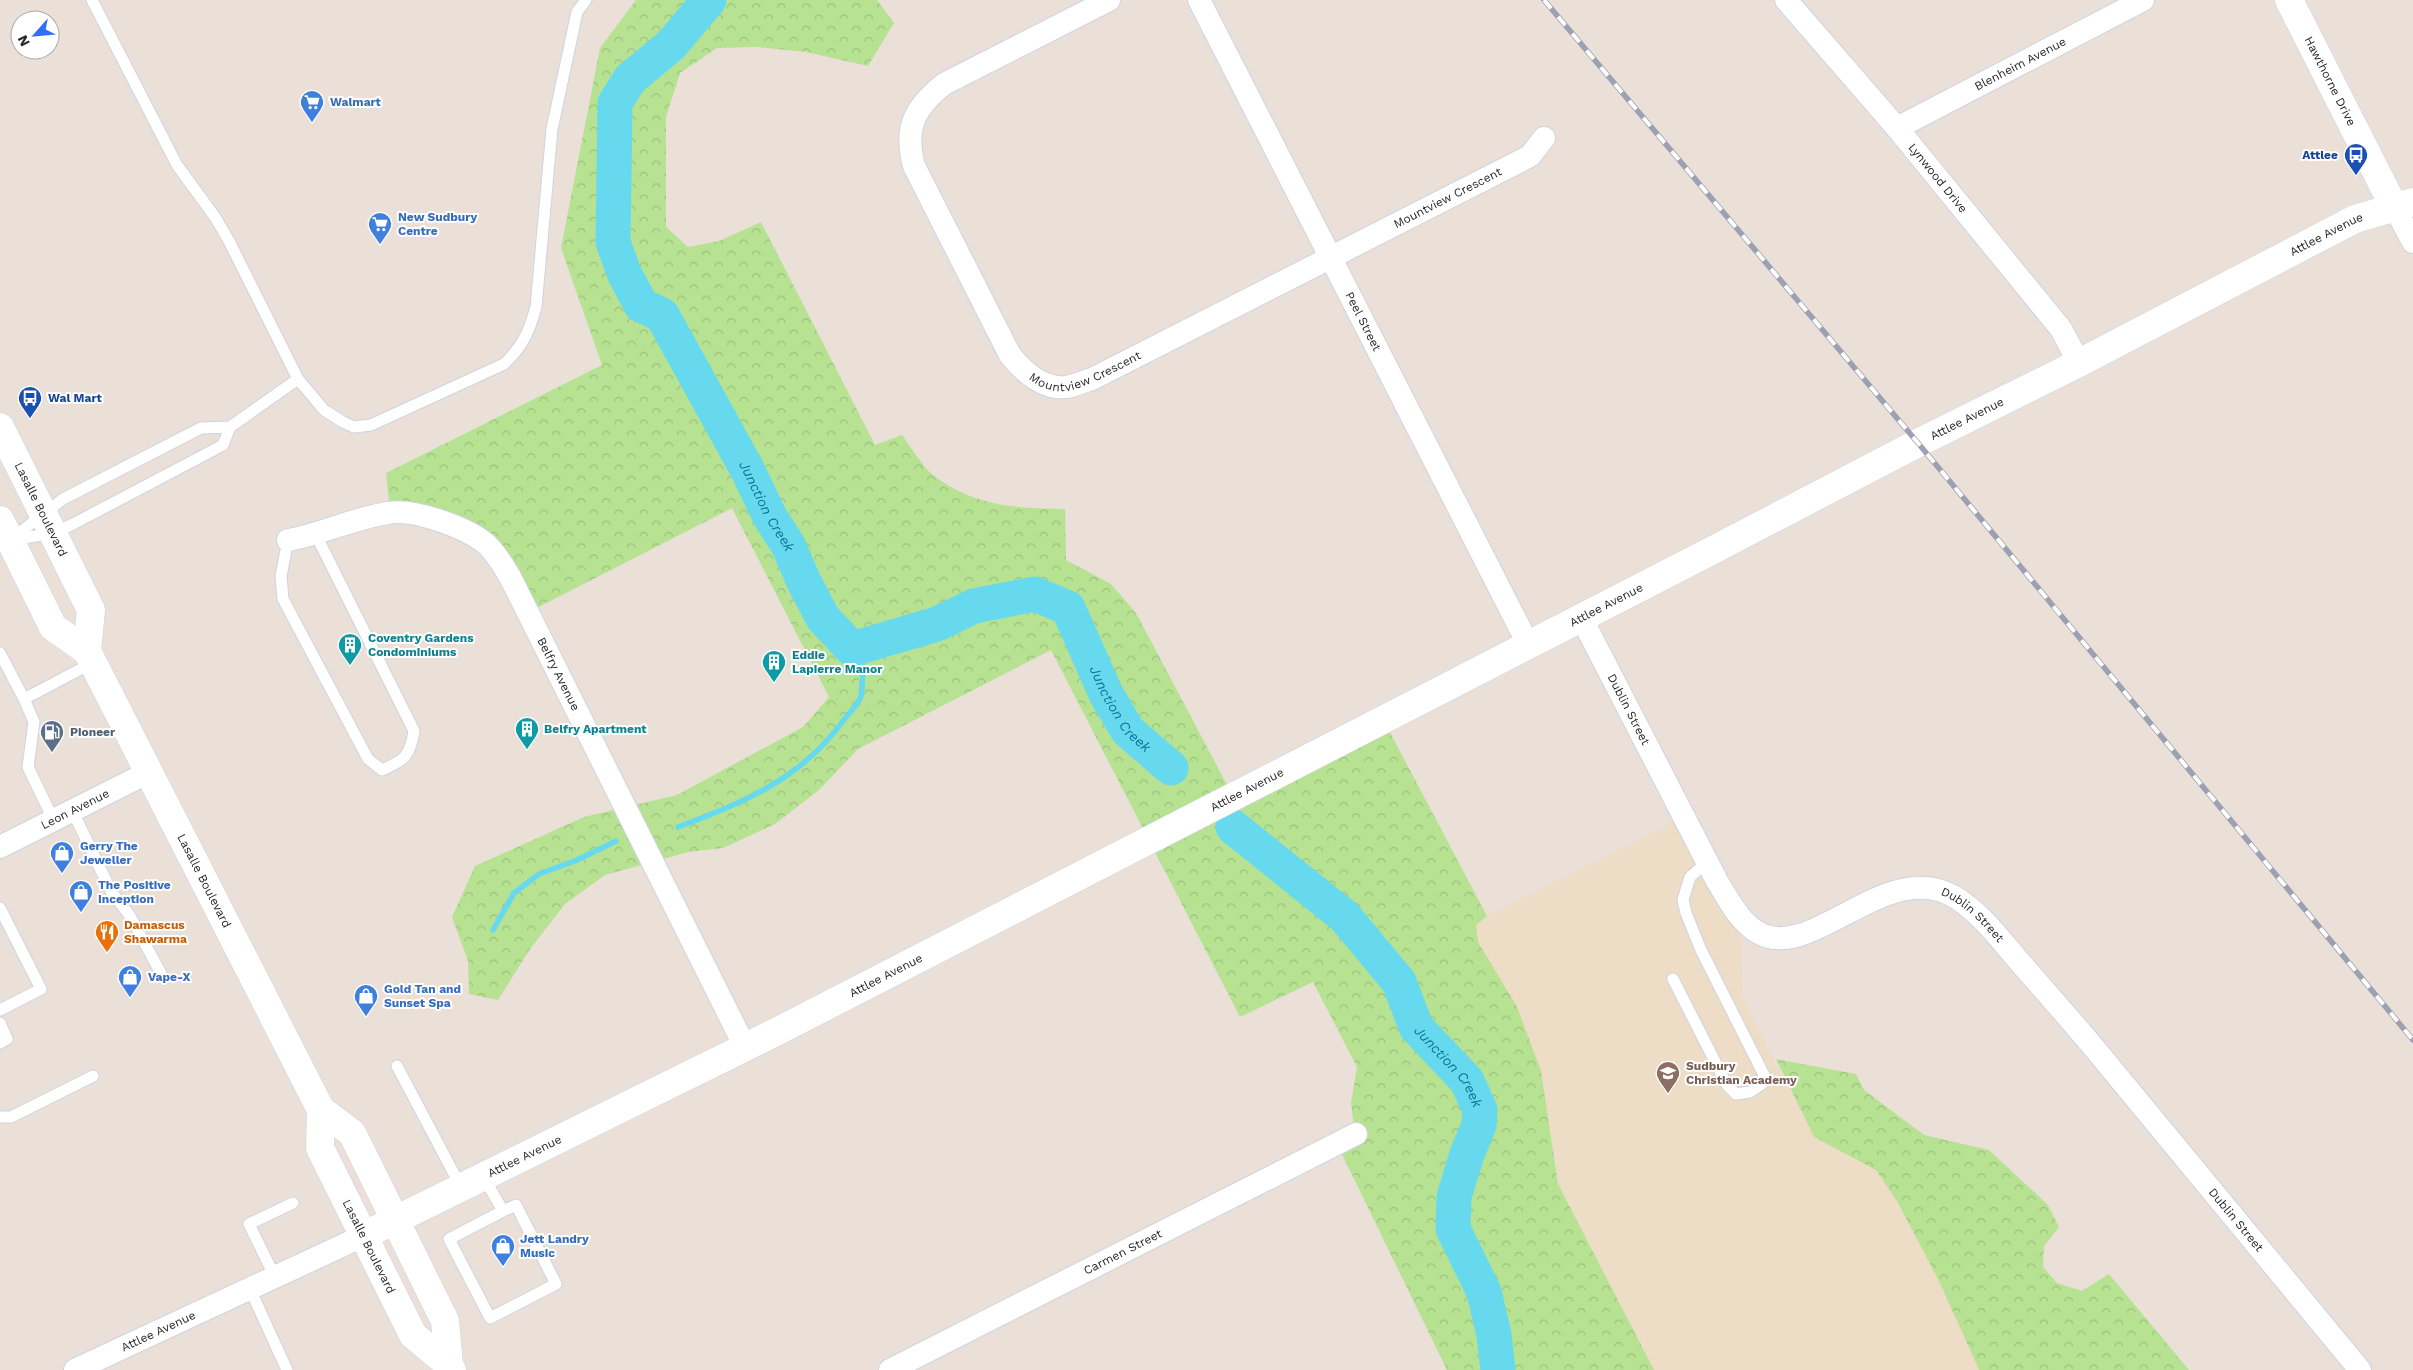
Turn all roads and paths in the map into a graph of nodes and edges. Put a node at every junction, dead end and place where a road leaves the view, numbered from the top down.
1 (92, 0) edge
2 (586, 0) edge
3 (1109, 0) edge
4 (1199, 0) edge
5 (1786, 0) edge
6 (2143, 0) edge
7 (2289, 0) edge
8 (1897, 128) junction
9 (1544, 138) dead end
10 (2404, 204) edge
11 (2413, 242) edge
12 (1332, 258) junction
13 (2080, 363) junction
14 (298, 379) junction
15 (0, 427) edge
16 (230, 427) junction
17 (48, 523) junction
18 (3, 535) edge
19 (316, 535) junction
20 (288, 540) joint
21 (1581, 617) junction
22 (1528, 644) junction
23 (0, 653) edge
24 (91, 657) junction
25 (24, 699) junction
26 (149, 772) junction
27 (64, 816) junction
28 (0, 847) edge
29 (1707, 862) junction
30 (0, 908) edge
31 (164, 979) dead end
32 (1673, 979) dead end
33 (0, 1010) edge
34 (0, 1023) edge
35 (0, 1043) edge
36 (745, 1047) junction
37 (397, 1066) dead end
38 (93, 1076) dead end
39 (322, 1110) junction
40 (0, 1117) edge
41 (1356, 1134) dead end
42 (472, 1182) junction
43 (292, 1203) dead end
44 (503, 1211) junction
45 (396, 1220) junction
46 (365, 1235) junction
47 (275, 1277) junction
48 (250, 1289) junction
49 (913, 1365) edge
50 (447, 1368) edge
51 (75, 1370) edge
52 (288, 1370) edge
53 (890, 1370) edge
54 (2360, 1370) edge

1 - 14 lane
2 - 14 lane
3 - 12 street, Mountview Crescent
4 - 12 street, Peel Street
5 - 8 street, Lynwood Drive
6 - 8 street, Blenheim Avenue
7 - 10 street, Hawthorne Drive
8 - 13 street, Lynwood Drive
9 - 12 street, Mountview Crescent
10 - 11 street, Hawthorne Drive
10 - 13 street, Attlee Avenue
12 - 22 street, Peel Street
13 - 21 street, Attlee Avenue
14 - 16 lane
15 - 17 street, Lasalle Boulevard
16 - 17 lane
16 - 17 lane
17 - 18 lane
17 - 18 lane
17 - 24 street, Lasalle Boulevard
18 - 24 street, Lasalle Boulevard
19 - 20 street, Belfry Avenue
19 - 20 lane
19 - 36 street, Belfry Avenue
21 - 22 street, Attlee Avenue
21 - 29 street, Dublin Street
22 - 36 street, Attlee Avenue
23 - 25 lane
24 - 25 lane
24 - 26 street, Lasalle Boulevard
25 - 27 lane
26 - 27 street, Leon Avenue
26 - 39 street, Lasalle Boulevard
27 - 28 street, Leon Avenue
27 - 31 lane
29 - 32 lane
29 - 54 street, Dublin Street
30 - 33 lane
34 - 35 lane
36 - 42 street, Attlee Avenue
37 - 42 lane
38 - 40 lane
39 - 45 street, Lasalle Boulevard
39 - 46 street, Lasalle Boulevard
41 - 49 street, Carmen Street
42 - 44 lane
42 - 45 street, Attlee Avenue
43 - 47 lane
44 - 44 lane
45 - 46 street, Attlee Avenue
45 - 50 street, Lasalle Boulevard
46 - 47 street, Attlee Avenue
46 - 50 street, Lasalle Boulevard
47 - 48 street, Attlee Avenue
48 - 51 street, Attlee Avenue
48 - 52 lane
49 - 53 street, Carmen Street

